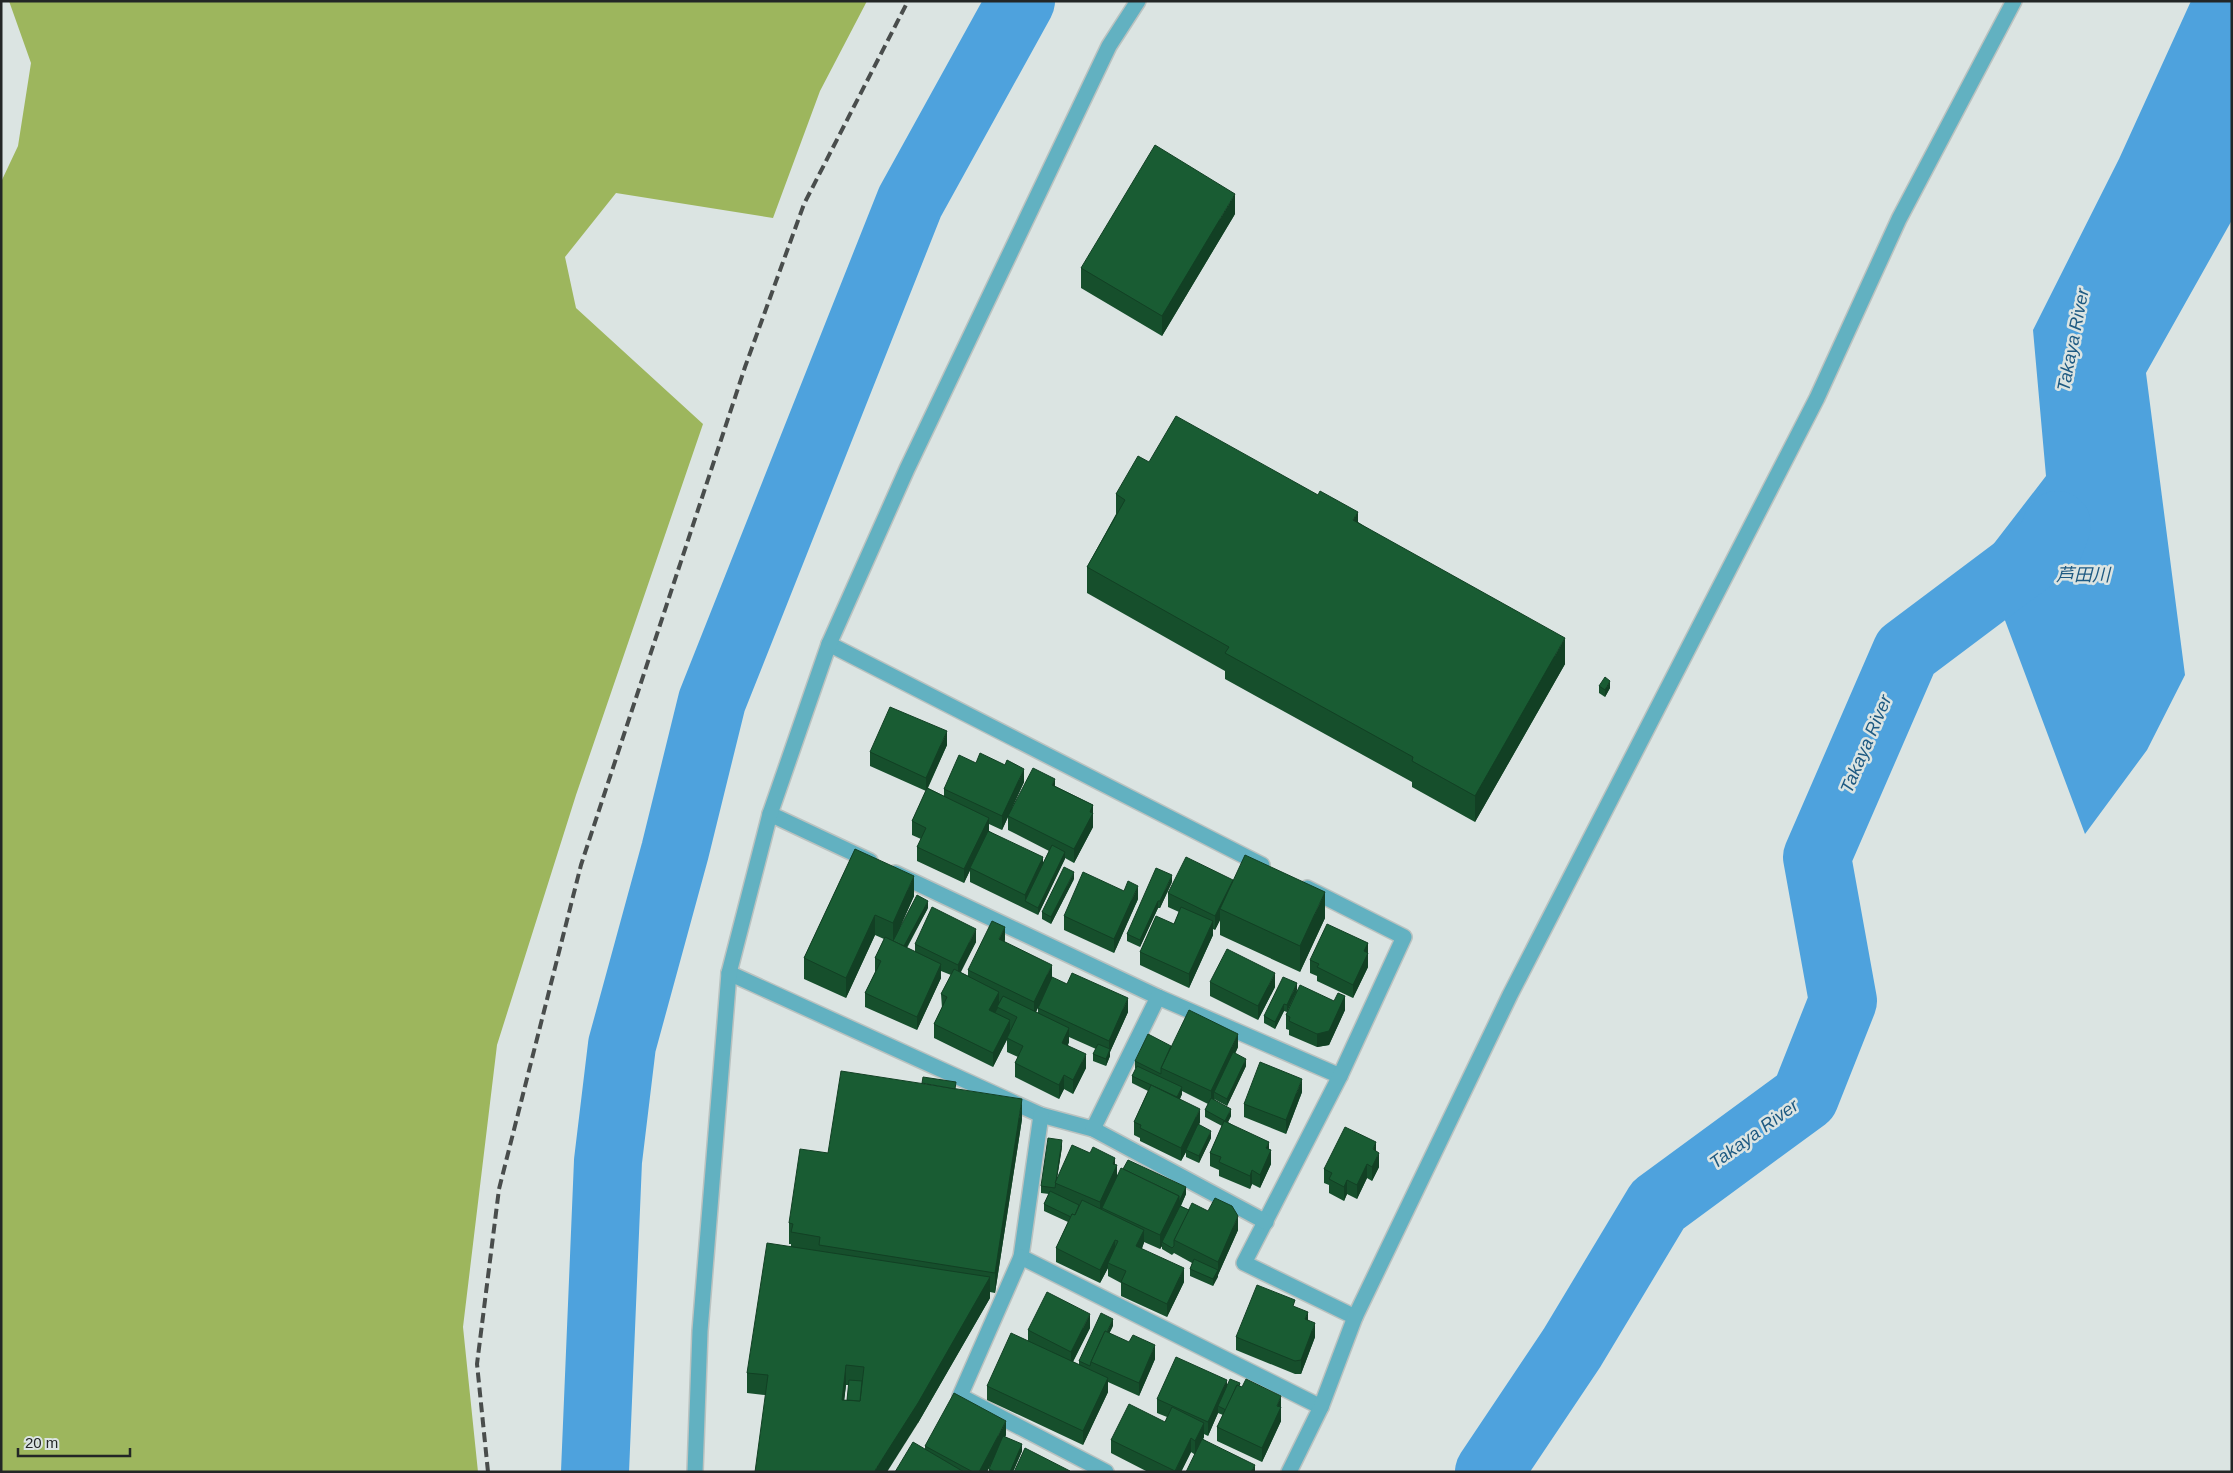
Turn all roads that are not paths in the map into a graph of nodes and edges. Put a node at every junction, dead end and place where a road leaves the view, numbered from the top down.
1 (1138, 1) edge
2 (2014, 1) edge
3 (829, 644) junction
4 (770, 814) junction
5 (1271, 870) edge
6 (1298, 883) edge
7 (729, 973) junction
8 (1158, 997) junction
9 (1340, 1076) junction
10 (1041, 1115) junction
11 (1093, 1129) junction
12 (1266, 1222) junction
13 (1021, 1257) junction
14 (1355, 1317) junction
15 (1322, 1407) junction
16 (695, 1472) edge
17 (1106, 1472) edge
18 (1289, 1472) edge

1 - 3 street
2 - 14 street
3 - 4 street
3 - 5 street
4 - 7 street
4 - 8 street
6 - 9 street
7 - 10 street
7 - 16 street
8 - 9 street
8 - 11 street
9 - 12 street
10 - 11 street
10 - 13 street
11 - 12 street
12 - 14 street
13 - 15 street
13 - 17 street
14 - 15 street
15 - 18 street

